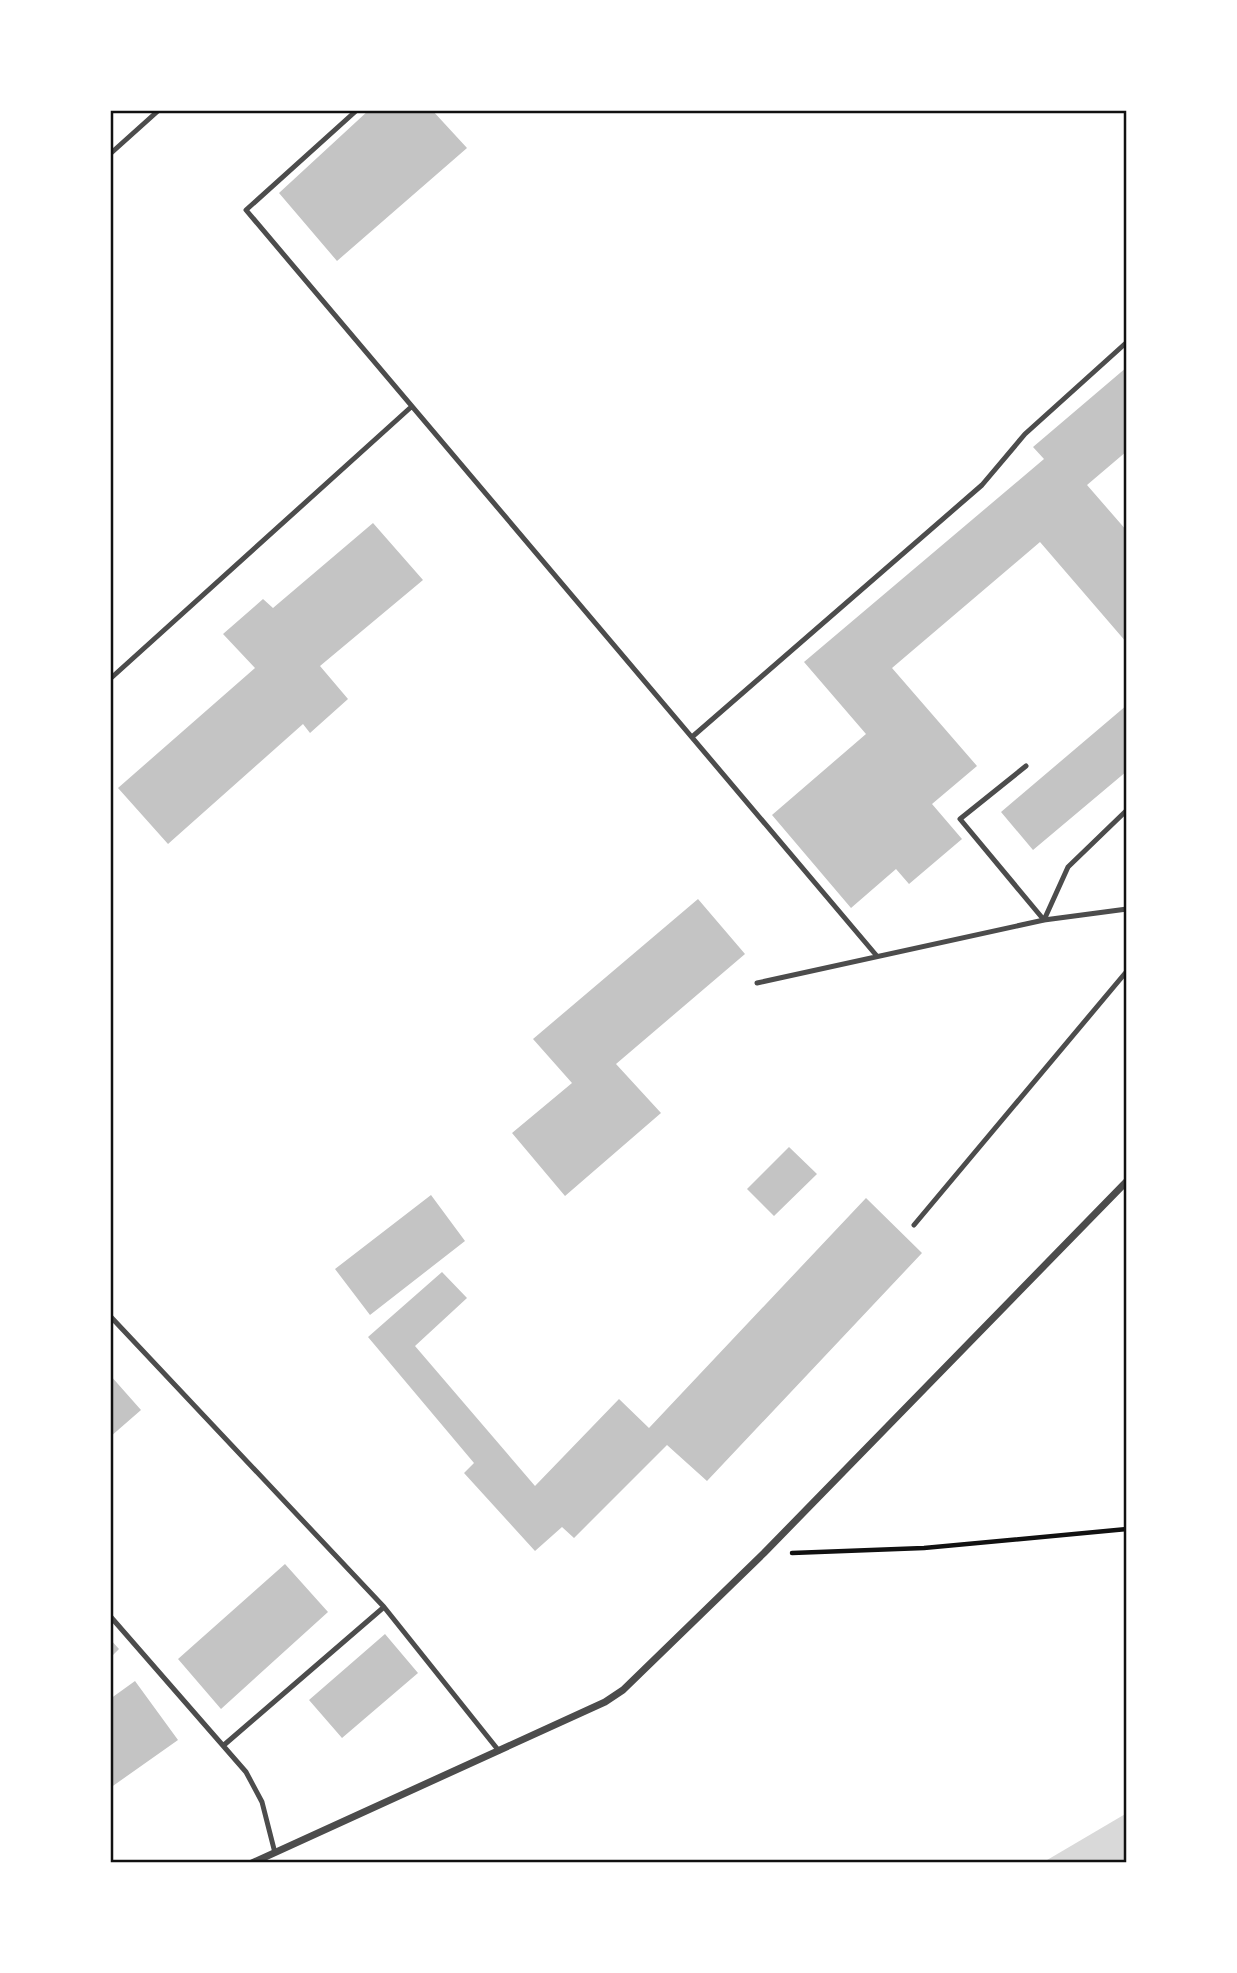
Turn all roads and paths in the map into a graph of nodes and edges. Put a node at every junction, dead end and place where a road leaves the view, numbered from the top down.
1 (159, 110) edge
2 (357, 110) edge
3 (110, 154) edge
4 (1127, 342) edge
5 (410, 408) junction
6 (110, 679) edge
7 (692, 737) junction
8 (1026, 766) dead end
9 (1127, 810) edge
10 (1127, 909) edge
11 (1044, 920) junction
12 (876, 955) junction
13 (1127, 971) edge
14 (757, 983) dead end
15 (1127, 1181) edge
16 (914, 1225) dead end
17 (110, 1315) edge
18 (1127, 1529) edge
19 (764, 1553) junction
20 (384, 1607) junction
21 (110, 1616) edge
22 (224, 1745) junction
23 (499, 1751) junction
24 (275, 1853) junction
25 (252, 1863) edge

1 - 3 lane
2 - 5 lane
4 - 7 lane
5 - 6 lane
5 - 7 lane
7 - 12 lane
8 - 11 lane
9 - 11 lane
10 - 11 lane
11 - 12 lane
12 - 14 lane
13 - 16 lane
15 - 19 street
17 - 20 lane
18 - 19 path
19 - 23 street
20 - 22 lane
20 - 23 lane
21 - 22 lane
22 - 24 lane
23 - 24 street
24 - 25 street

